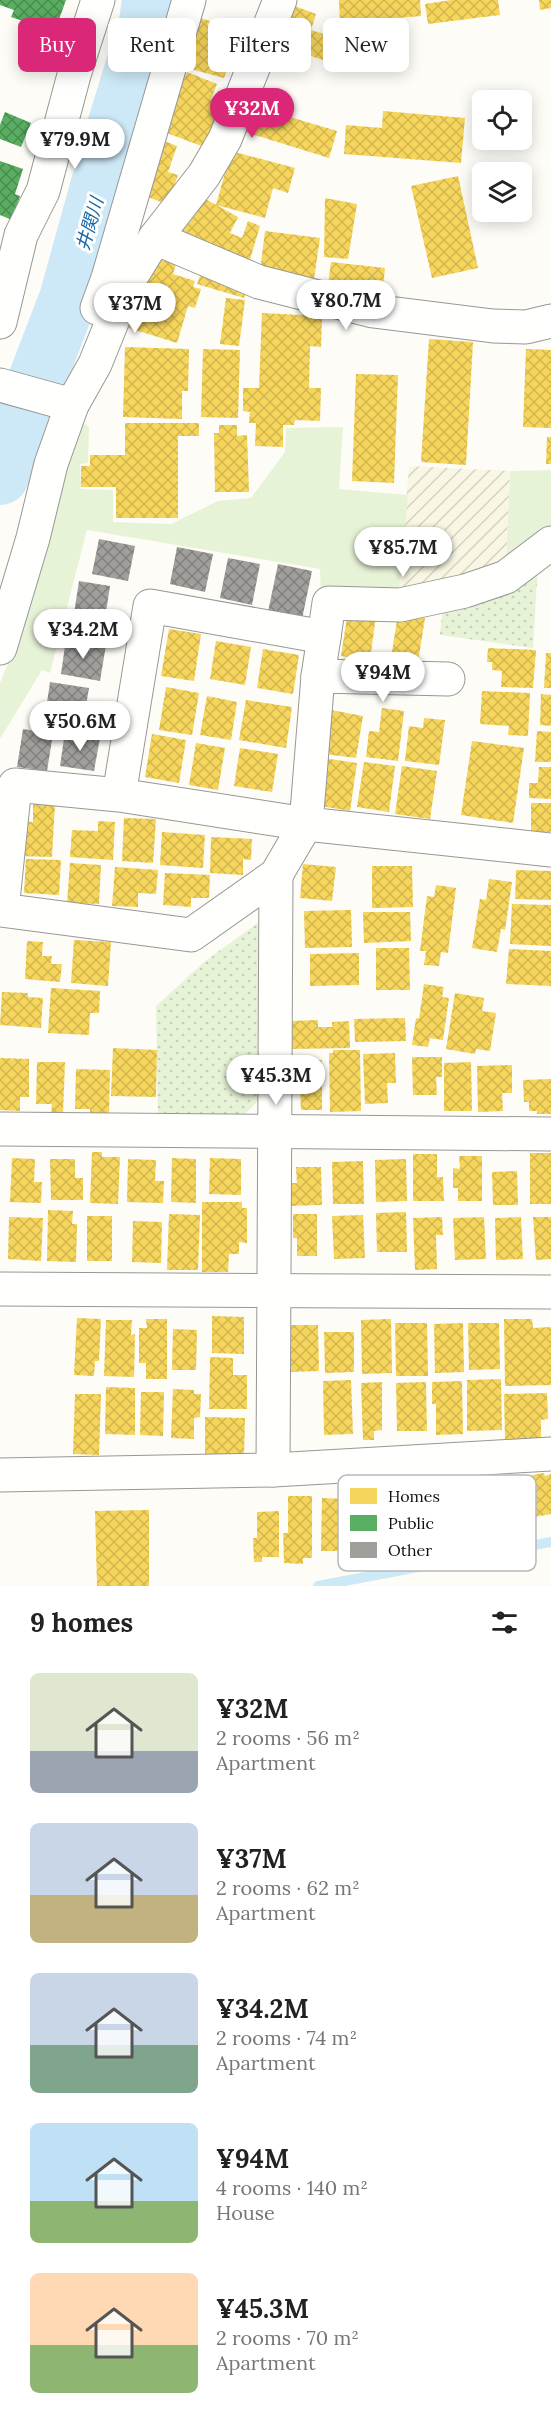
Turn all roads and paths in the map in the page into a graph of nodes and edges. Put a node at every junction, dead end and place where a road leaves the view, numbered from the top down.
1 (98, 0) edge
2 (189, 0) edge
3 (280, 0) edge
4 (0, 232) edge
5 (155, 238) junction
6 (0, 269) edge
7 (551, 321) edge
8 (0, 322) edge
9 (0, 385) edge
10 (67, 404) junction
11 (551, 543) edge
12 (324, 637) junction
13 (0, 648) edge
14 (318, 676) junction
15 (448, 679) dead end
16 (119, 795) junction
17 (306, 824) junction
18 (551, 850) edge
19 (276, 875) junction
20 (0, 1129) edge
21 (275, 1132) junction
22 (551, 1134) edge
23 (0, 1290) edge
24 (274, 1292) junction
25 (551, 1292) edge
26 (551, 1454) edge
27 (273, 1470) junction
28 (0, 1474) edge

1 - 8 street
2 - 10 street
3 - 5 street
4 - 6 street
5 - 7 street
5 - 10 street
9 - 10 street
10 - 13 street
11 - 12 street
12 - 14 street
12 - 16 street
14 - 15 street
14 - 17 street
16 - 17 street
16 - 19 street
17 - 18 street
17 - 19 street
19 - 21 street
20 - 21 street
21 - 22 street
21 - 24 street
23 - 24 street
24 - 25 street
24 - 27 street
26 - 27 street
27 - 28 street

